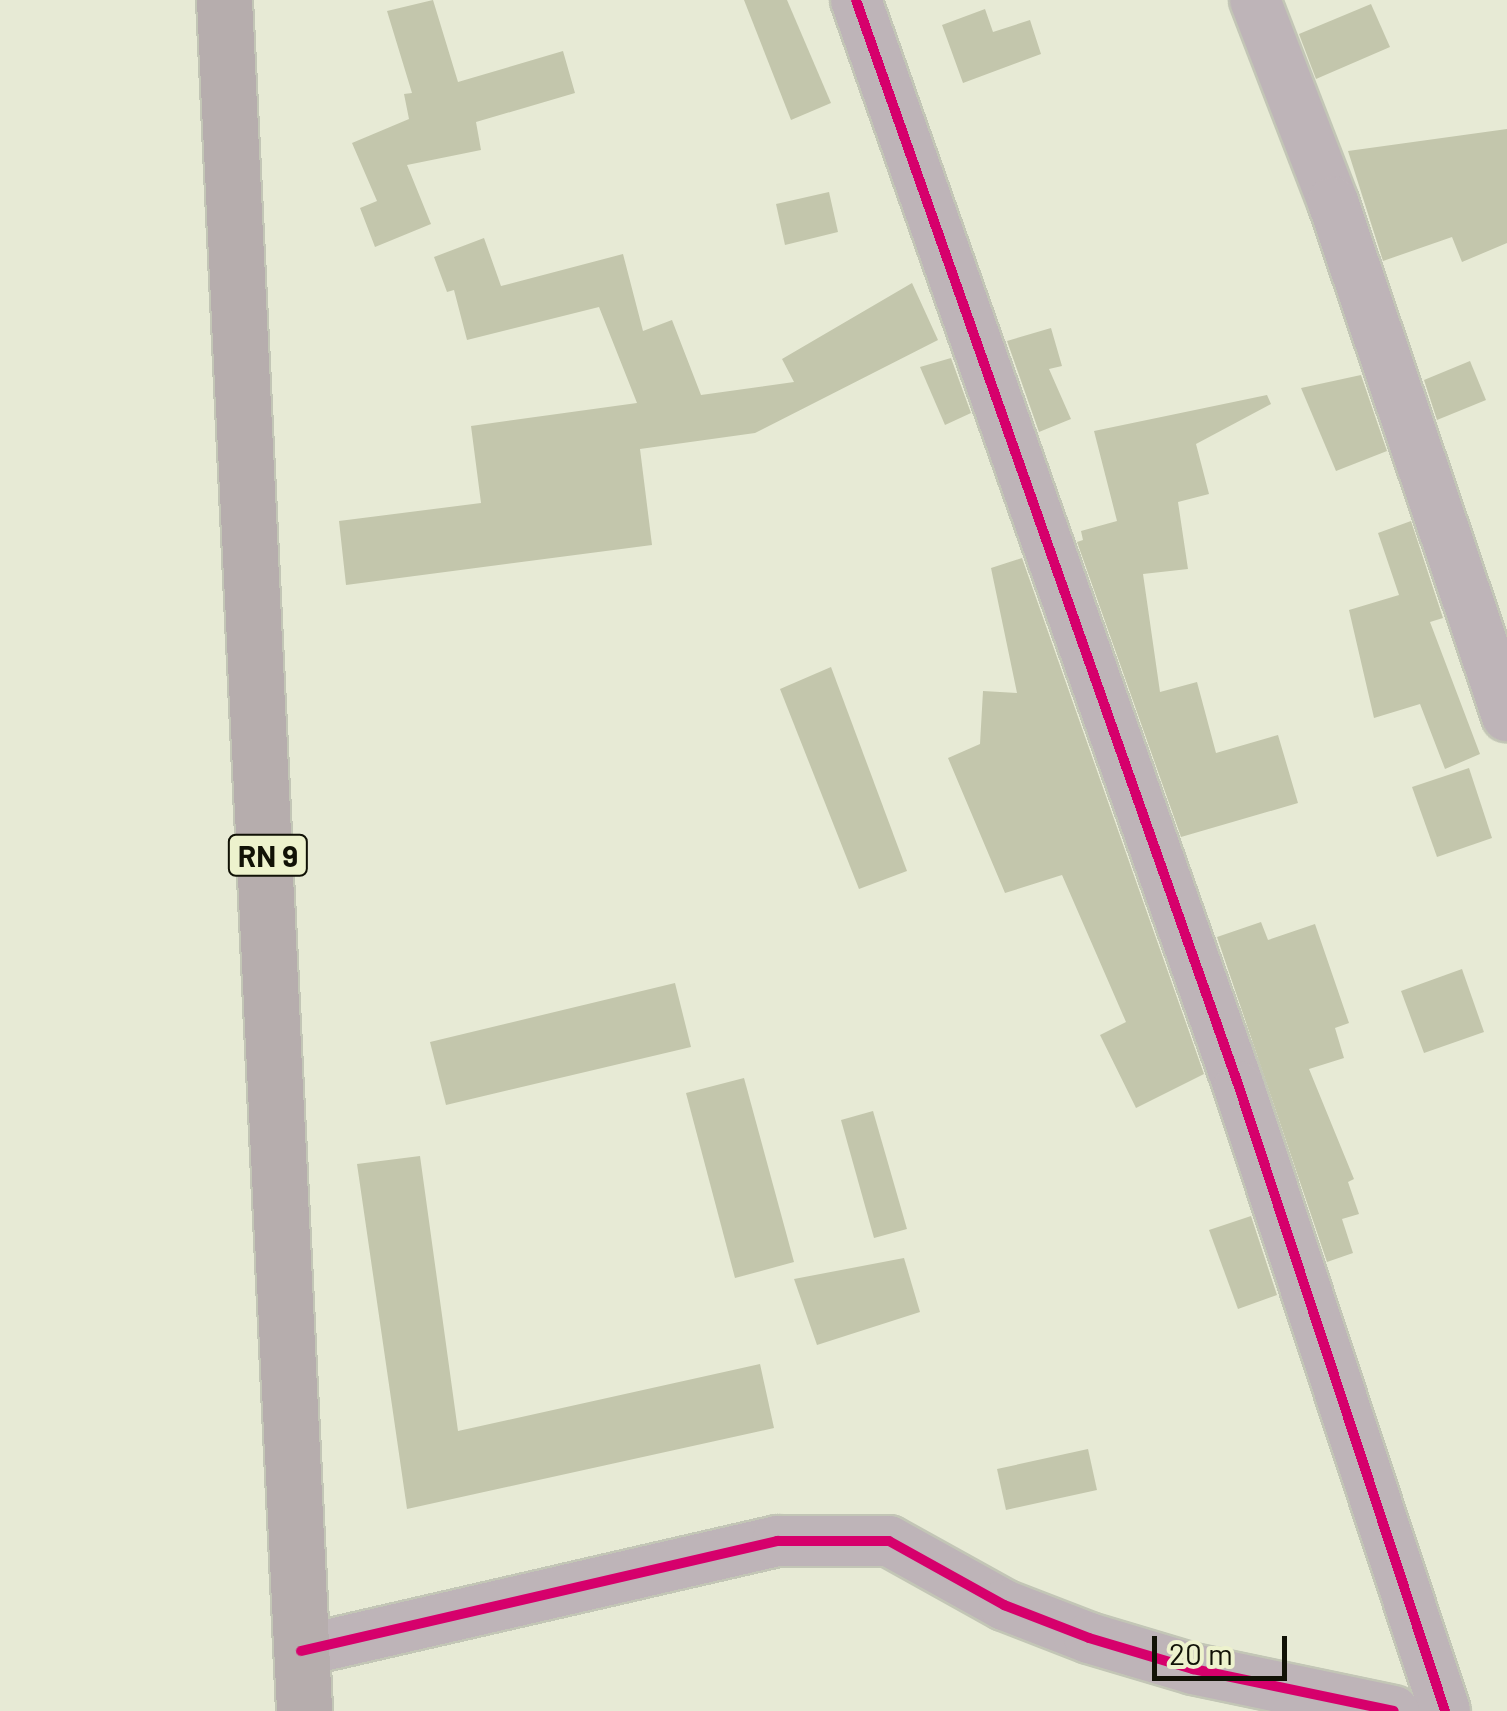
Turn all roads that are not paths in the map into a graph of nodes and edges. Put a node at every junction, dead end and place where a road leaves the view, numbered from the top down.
1 (224, 0) edge
2 (856, 0) edge
3 (1255, 0) edge
4 (1507, 716) edge
5 (301, 1651) junction
6 (1365, 1708) edge
7 (304, 1711) edge
8 (1445, 1711) edge

1 - 5 main road, RN 9
2 - 8 street
3 - 4 street
5 - 6 street
5 - 7 main road, RN 9

